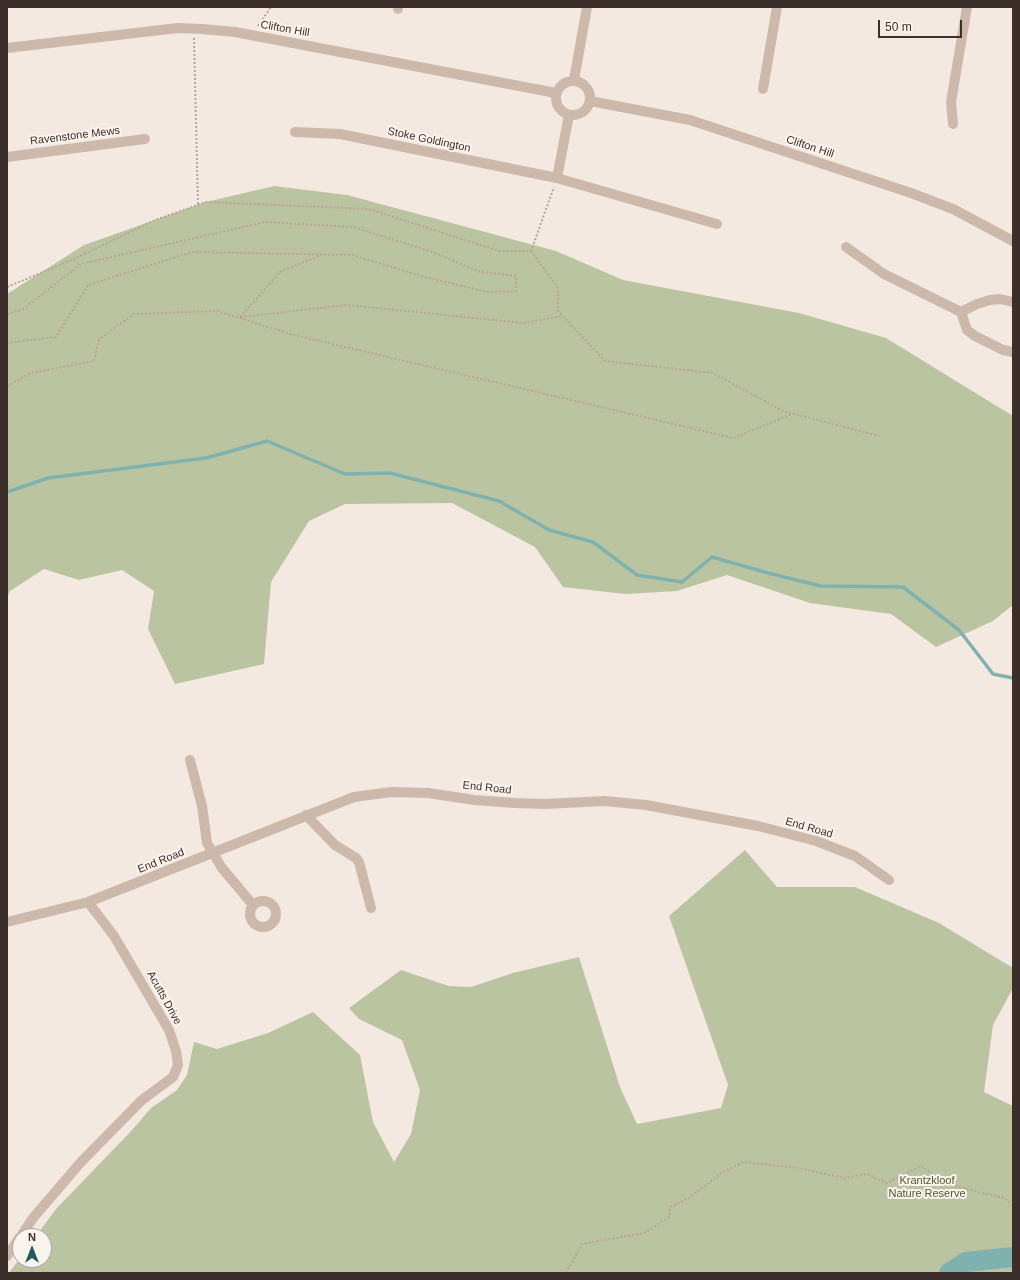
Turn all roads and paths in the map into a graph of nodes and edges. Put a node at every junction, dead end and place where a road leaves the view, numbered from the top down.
1 (271, 7) edge
2 (587, 7) edge
3 (777, 7) edge
4 (967, 7) edge
5 (193, 29) junction
6 (252, 35) junction
7 (7, 48) edge
8 (574, 80) junction
9 (763, 88) dead end
10 (556, 93) junction
11 (590, 101) junction
12 (570, 115) junction
13 (953, 124) dead end
14 (295, 132) dead end
15 (145, 139) dead end
16 (7, 157) edge
17 (557, 178) junction
18 (198, 205) junction
19 (717, 224) dead end
20 (1013, 241) edge
21 (846, 247) dead end
22 (531, 251) junction
23 (322, 254) junction
24 (7, 287) edge
25 (1013, 302) edge
26 (960, 312) junction
27 (7, 314) edge
28 (562, 316) junction
29 (240, 318) junction
30 (7, 343) edge
31 (1013, 352) edge
32 (7, 386) edge
33 (792, 414) junction
34 (879, 436) dead end
35 (190, 760) dead end
36 (306, 815) junction
37 (212, 852) junction
38 (889, 880) dead end
39 (88, 902) junction
40 (253, 905) dead end
41 (371, 908) dead end
42 (7, 922) edge
43 (1013, 1205) edge
44 (26, 1228) edge
45 (566, 1273) edge

1 - 6 path
2 - 8 street
3 - 9 street
4 - 13 street
5 - 6 street, Clifton Hill
5 - 7 street, Clifton Hill
5 - 18 path
6 - 10 street, Clifton Hill
8 - 10 street
8 - 11 street
10 - 12 street
11 - 12 street
11 - 20 street, Clifton Hill
12 - 17 street
14 - 17 street, Stoke Goldington
15 - 16 street, Ravenstone Mews
17 - 19 street, Stoke Goldington
17 - 22 path
18 - 22 path
18 - 24 path
21 - 26 street
22 - 28 path
23 - 27 path
23 - 29 path
23 - 30 path
25 - 26 street
26 - 31 street
28 - 29 path
28 - 33 path
29 - 32 path
29 - 33 path
33 - 34 path
35 - 37 street
36 - 37 street, End Road
36 - 38 street, End Road
36 - 41 street
37 - 39 street, End Road
37 - 40 street
39 - 42 street
39 - 44 street, Acutts Drive
43 - 45 path

